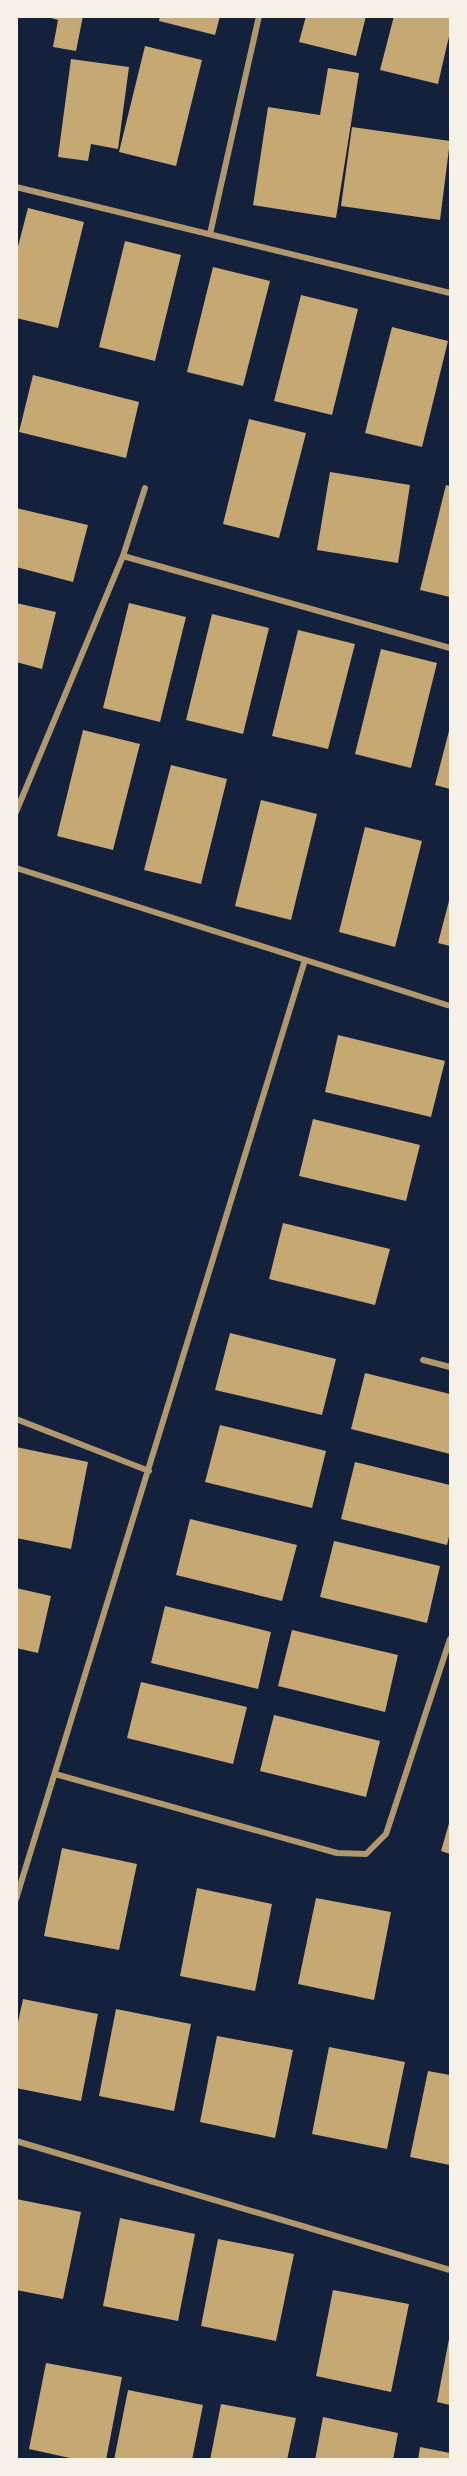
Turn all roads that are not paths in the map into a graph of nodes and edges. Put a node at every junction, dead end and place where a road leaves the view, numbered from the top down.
1 (259, 16) edge
2 (16, 187) edge
3 (210, 234) junction
4 (450, 293) edge
5 (146, 488) dead end
6 (123, 556) junction
7 (450, 648) edge
8 (16, 812) edge
9 (16, 868) edge
10 (305, 960) junction
11 (450, 1006) edge
12 (423, 1360) dead end
13 (450, 1367) edge
14 (16, 1419) edge
15 (148, 1471) junction
16 (450, 1639) edge
17 (55, 1774) junction
18 (16, 1899) edge
19 (16, 2140) edge
20 (450, 2270) edge

1 - 3 street
2 - 3 street
3 - 4 street
5 - 6 street
6 - 7 street
6 - 8 street
9 - 10 street
10 - 11 street
10 - 15 street
12 - 13 street
14 - 15 street
15 - 17 street
16 - 17 street
17 - 18 street
19 - 20 street

